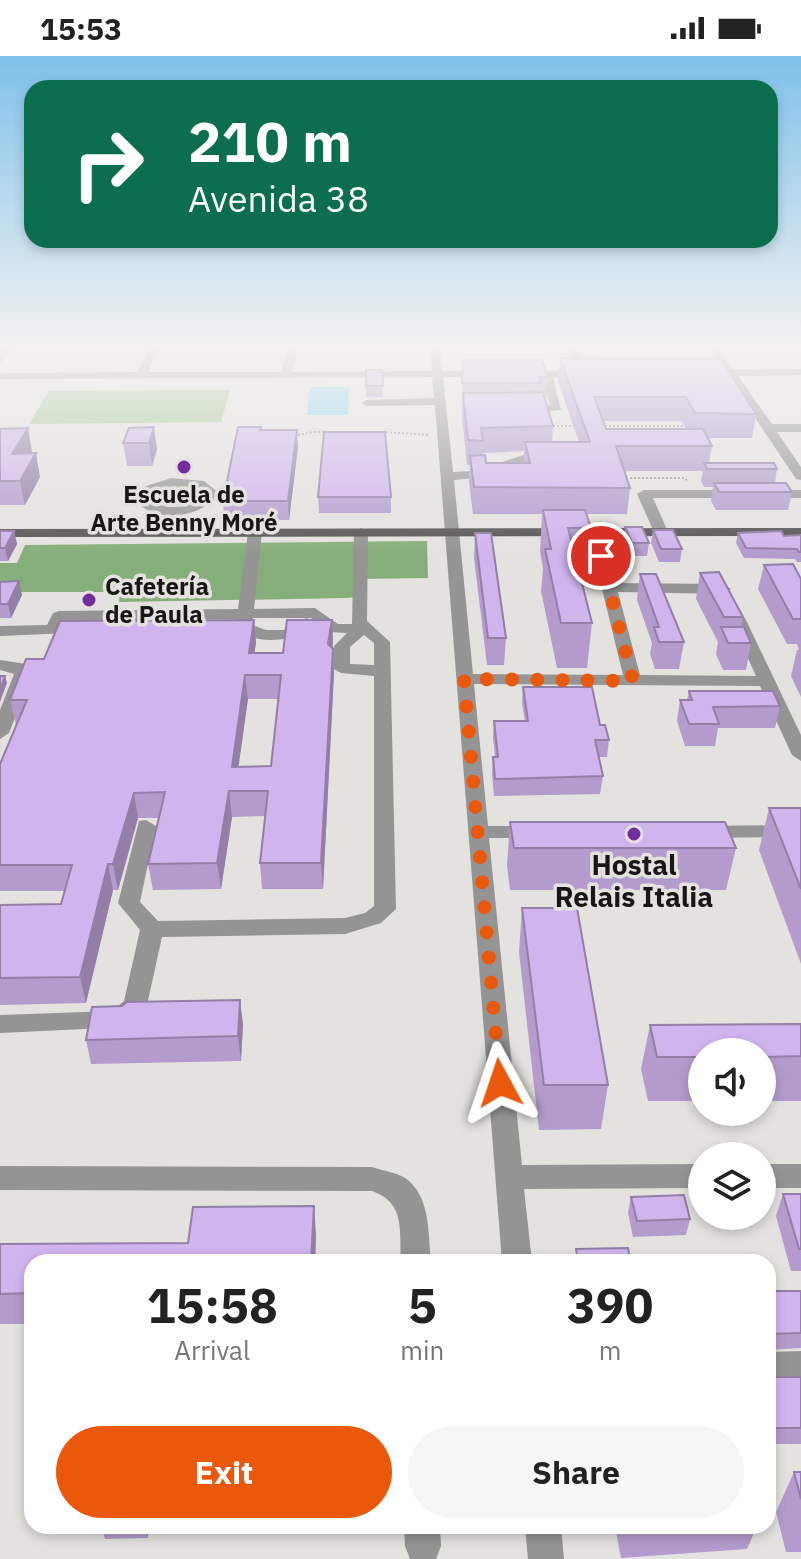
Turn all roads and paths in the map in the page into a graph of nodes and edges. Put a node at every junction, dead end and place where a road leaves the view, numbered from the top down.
1 (441, 415) edge
2 (758, 415) edge
3 (602, 417) edge
4 (546, 426) edge
5 (576, 426) edge
6 (591, 426) edge
7 (606, 426) junction
8 (702, 426) edge
9 (767, 428) junction
10 (801, 428) edge
11 (442, 435) junction
12 (287, 437) edge
13 (565, 454) edge
14 (627, 476) junction
15 (801, 476) edge
16 (445, 477) junction
17 (614, 478) edge
18 (644, 494) junction
19 (696, 494) junction
20 (801, 494) edge
21 (171, 510) dead end
22 (255, 532) junction
23 (361, 532) junction
24 (450, 532) junction
25 (661, 532) junction
26 (801, 532) edge
27 (0, 533) edge
28 (166, 533) junction
29 (601, 556) dead end
30 (609, 587) junction
31 (244, 615) junction
32 (363, 628) junction
33 (0, 631) edge
34 (0, 665) edge
35 (382, 671) junction
36 (464, 679) junction
37 (633, 681) junction
38 (767, 681) junction
39 (0, 733) edge
40 (801, 755) edge
41 (146, 826) dead end
42 (801, 831) edge
43 (477, 832) junction
44 (554, 832) edge
45 (678, 832) edge
46 (152, 929) junction
47 (0, 1024) edge
48 (688, 1176) edge
49 (776, 1176) edge
50 (801, 1176) edge
51 (509, 1177) junction
52 (0, 1178) edge
53 (415, 1254) edge
54 (516, 1254) edge
55 (801, 1367) edge
56 (776, 1368) edge
57 (544, 1534) edge
58 (546, 1559) edge

1 - 11 street
2 - 9 street
3 - 7 path
4 - 5 path
6 - 7 path
7 - 8 path
9 - 10 street
9 - 15 street
11 - 12 path
11 - 16 street
13 - 16 street
14 - 17 path
14 - 18 path
14 - 19 path
16 - 24 street
18 - 19 street
18 - 25 street
19 - 20 street
21 - 28 street
22 - 23 main road
22 - 28 main road
22 - 31 street
23 - 24 main road
23 - 32 street
24 - 25 main road
24 - 36 street
25 - 26 main road
27 - 28 main road
29 - 30 street
30 - 37 street
30 - 38 street
31 - 32 street
31 - 33 street
32 - 35 street
32 - 35 street
34 - 39 street
35 - 46 street
36 - 37 street
36 - 43 street
37 - 38 street
38 - 40 street
41 - 46 street
42 - 45 street
43 - 44 street
43 - 51 street
46 - 47 street
48 - 51 street
49 - 50 street
51 - 54 street
52 - 53 street
55 - 56 street
57 - 58 street

